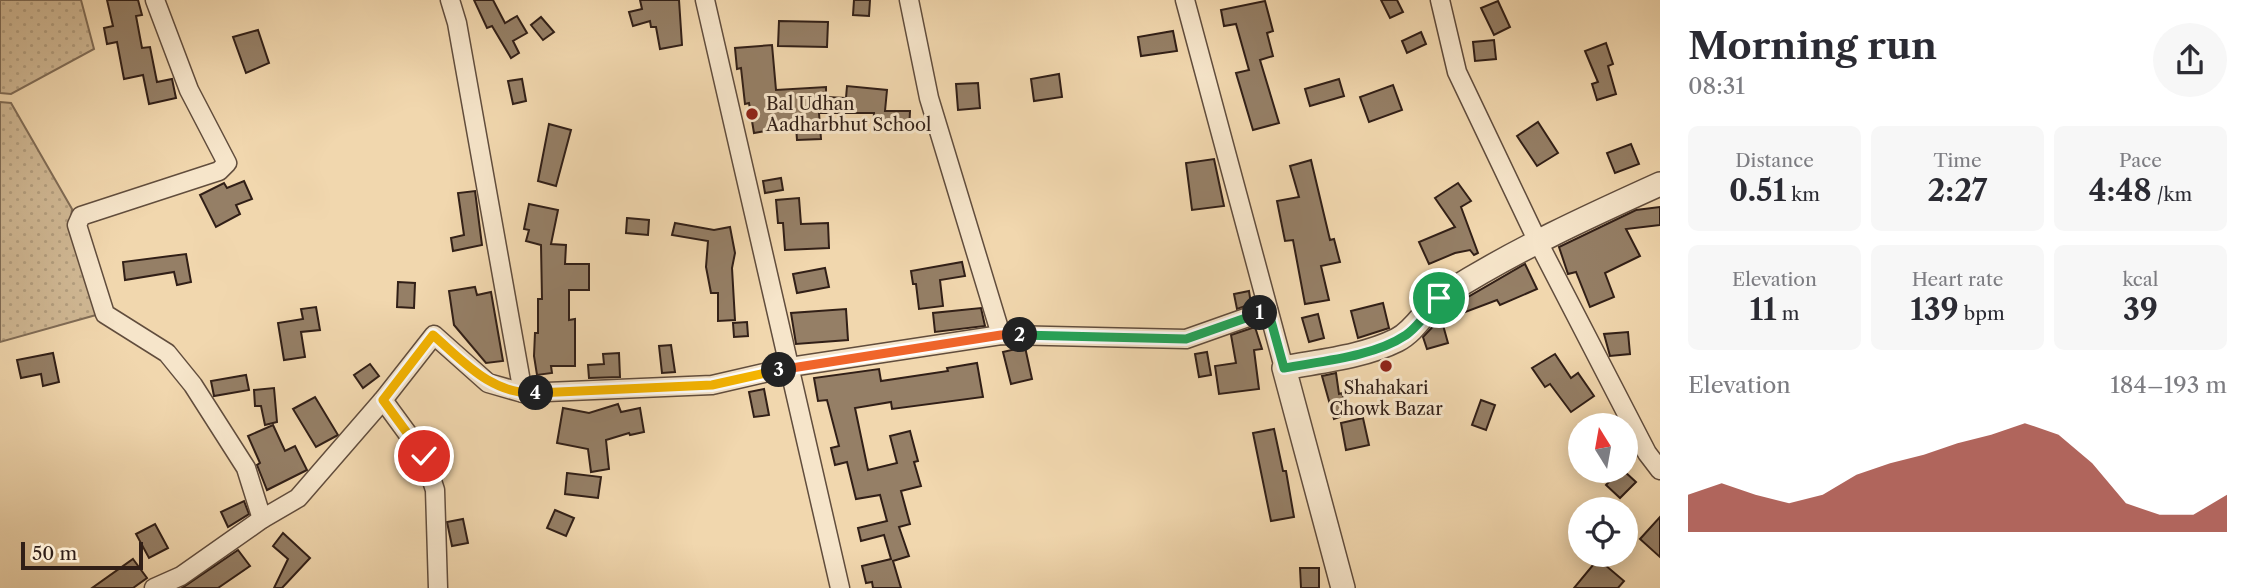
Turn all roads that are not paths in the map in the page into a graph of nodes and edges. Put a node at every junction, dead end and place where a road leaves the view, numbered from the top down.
1 (155, 0) edge
2 (450, 0) edge
3 (705, 0) edge
4 (909, 0) edge
5 (1185, 0) edge
6 (1440, 0) edge
7 (1660, 184) edge
8 (1537, 240) junction
9 (1268, 310) junction
10 (1001, 335) junction
11 (790, 368) junction
12 (1284, 368) junction
13 (523, 394) junction
14 (383, 400) junction
15 (1660, 470) edge
16 (262, 519) junction
17 (154, 588) edge
18 (438, 588) edge
19 (840, 588) edge
20 (1343, 588) edge

1 - 16 street
2 - 13 street
3 - 11 street
4 - 10 street
5 - 9 street
6 - 8 street
7 - 8 street
8 - 12 street
8 - 15 street
9 - 10 street
9 - 12 street
10 - 11 street
11 - 13 street
11 - 19 street
12 - 20 street
13 - 14 street
14 - 16 street
14 - 18 street
16 - 17 street

